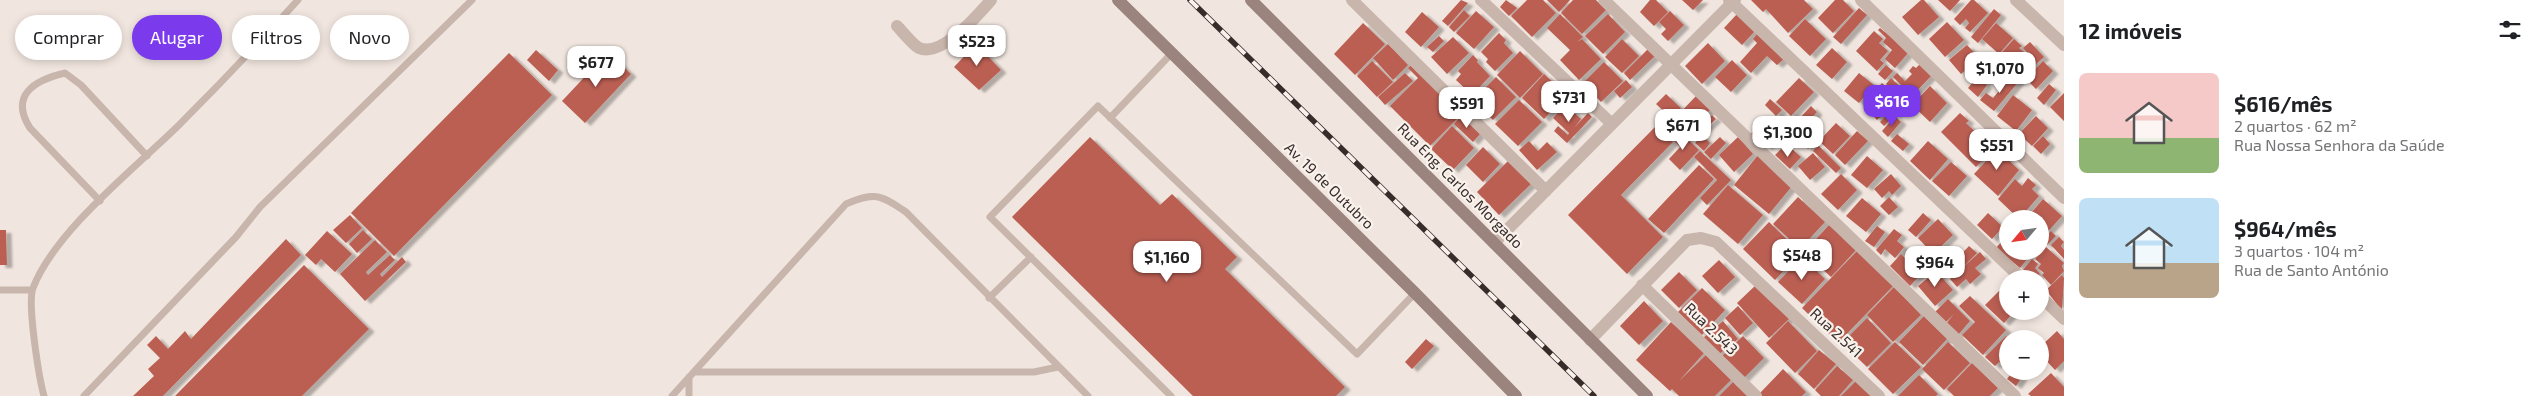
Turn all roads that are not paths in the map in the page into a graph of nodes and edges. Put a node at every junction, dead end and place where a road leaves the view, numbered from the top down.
1 (298, 0) edge
2 (472, 0) edge
3 (991, 0) edge
4 (1118, 0) edge
5 (1251, 0) edge
6 (1352, 0) edge
7 (1481, 0) edge
8 (1604, 0) edge
9 (1860, 0) edge
10 (2016, 0) edge
11 (1732, 1) edge
12 (897, 26) dead end
13 (2064, 45) edge
14 (1171, 54) junction
15 (1670, 65) junction
16 (1110, 118) junction
17 (1612, 124) junction
18 (147, 156) junction
19 (1546, 191) junction
20 (2064, 198) edge
21 (100, 201) junction
22 (1494, 243) junction
23 (1031, 257) junction
24 (2013, 270) edge
25 (1642, 285) junction
26 (0, 290) edge
27 (32, 290) junction
28 (1415, 294) junction
29 (989, 298) junction
30 (2049, 305) edge
31 (2064, 319) edge
32 (1590, 340) junction
33 (1058, 367) junction
34 (692, 375) junction
35 (44, 396) edge
36 (84, 396) edge
37 (672, 396) edge
38 (689, 396) edge
39 (1088, 396) edge
40 (1171, 396) edge
41 (1516, 396) edge
42 (1647, 396) edge
43 (1756, 396) edge
44 (1879, 396) edge
45 (2015, 396) edge

1 - 18 lane
2 - 36 lane
3 - 12 street
4 - 14 street, Av. 19 de Outubro
5 - 22 street, Rua Eng. Carlos Morgado
6 - 19 street
7 - 17 street
8 - 15 street
9 - 20 street
10 - 13 street
11 - 15 street
11 - 24 street
14 - 16 lane
14 - 28 street, Av. 19 de Outubro
15 - 17 street
15 - 45 street
16 - 23 lane
16 - 28 lane
17 - 19 street
18 - 21 lane
18 - 21 lane
19 - 22 street
21 - 27 lane
22 - 32 street, Rua Eng. Carlos Morgado
23 - 29 lane
23 - 40 lane
25 - 32 street
25 - 43 street, Rua 2.543
25 - 44 street, Rua 2.541
26 - 27 lane
27 - 35 lane
28 - 41 street, Av. 19 de Outubro
29 - 33 lane
29 - 34 lane
30 - 31 street
32 - 42 street, Rua Eng. Carlos Morgado
33 - 34 lane
33 - 39 lane
34 - 37 lane
34 - 38 lane

